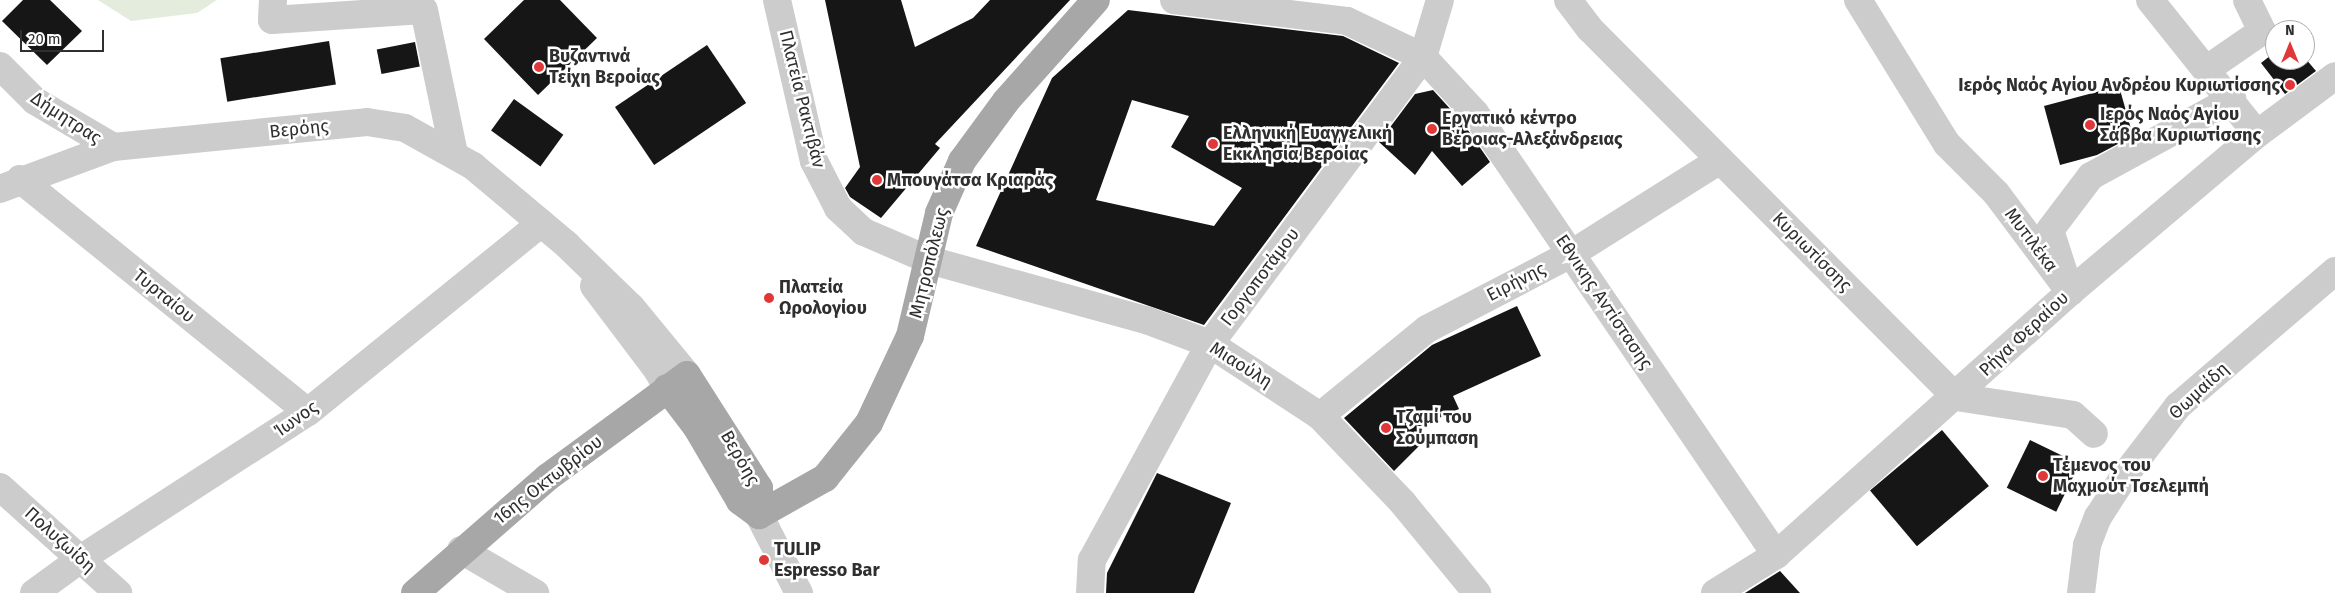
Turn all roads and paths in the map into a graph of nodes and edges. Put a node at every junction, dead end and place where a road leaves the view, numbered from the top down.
1 (273, 0) edge
2 (777, 0) edge
3 (1096, 0) edge
4 (1174, 0) edge
5 (1440, 0) edge
6 (1568, 0) edge
7 (1858, 0) edge
8 (2150, 0) edge
9 (2247, 0) edge
10 (1423, 57) junction
11 (0, 66) edge
12 (2207, 69) junction
13 (2335, 76) edge
14 (2232, 99) junction
15 (2257, 134) junction
16 (113, 147) junction
17 (454, 153) junction
18 (1720, 160) junction
19 (10, 184) edge
20 (541, 223) junction
21 (1571, 254) junction
22 (929, 260) junction
23 (2335, 271) edge
24 (2070, 292) junction
25 (1210, 344) junction
26 (677, 382) junction
27 (1956, 396) junction
28 (308, 412) junction
29 (1320, 416) junction
30 (2094, 434) dead end
31 (0, 487) edge
32 (759, 515) junction
33 (461, 550) junction
34 (1776, 555) junction
35 (82, 558) junction
36 (795, 590) edge
37 (34, 593) edge
38 (118, 593) edge
39 (415, 593) edge
40 (535, 593) edge
41 (1090, 593) edge
42 (1477, 593) edge
43 (1715, 593) edge
44 (2081, 593) edge

1 - 17 street
2 - 22 street, Πλατεία Ρακτιβάν
3 - 22 main road, Μητροπόλεως
4 - 10 street
5 - 10 street, Γοργοποτάμου
6 - 18 street, Κυριωτίσσης
7 - 24 street, Μυτιλέκα
8 - 12 street
9 - 12 street
10 - 21 street, Εθνικης Αντίστασης
10 - 25 street, Γοργοποτάμου
11 - 16 street, Δήμητρας
12 - 14 street
13 - 15 street, Ρήγα Φεραίου
14 - 15 street
14 - 24 street, Μυτιλέκα
15 - 24 street, Ρήγα Φεραίου
16 - 17 street, Βερόης
16 - 19 street, Βερόης
17 - 20 street, Βερόης
18 - 21 street, Ειρήνης
18 - 27 street, Κυριωτίσσης
19 - 28 street, Τυρταίου
20 - 26 street, Βερόης
20 - 28 street, Ίωνος
21 - 29 street, Ειρήνης
21 - 34 street, Εθνικης Αντίστασης
22 - 25 street, Μιαούλη
22 - 32 main road, Μητροπόλεως
23 - 44 street, Θωμαίδη
24 - 27 street, Ρήγα Φεραίου
25 - 29 street, Μιαούλη
25 - 41 street, Γοργοποτάμου
26 - 32 main road, Βερόης
26 - 33 main road, 16ης Οκτωβρίου
27 - 30 street
27 - 34 street, Ρήγα Φεραίου
28 - 35 street, Ίωνος
29 - 42 street, Μιαούλη
31 - 35 street, Πολυζωίδη
32 - 36 street
33 - 39 main road, 16ης Οκτωβρίου
33 - 40 street
34 - 43 street, Ρήγα Φεραίου
35 - 37 street, Ίωνος
35 - 38 street, Πολυζωίδη

